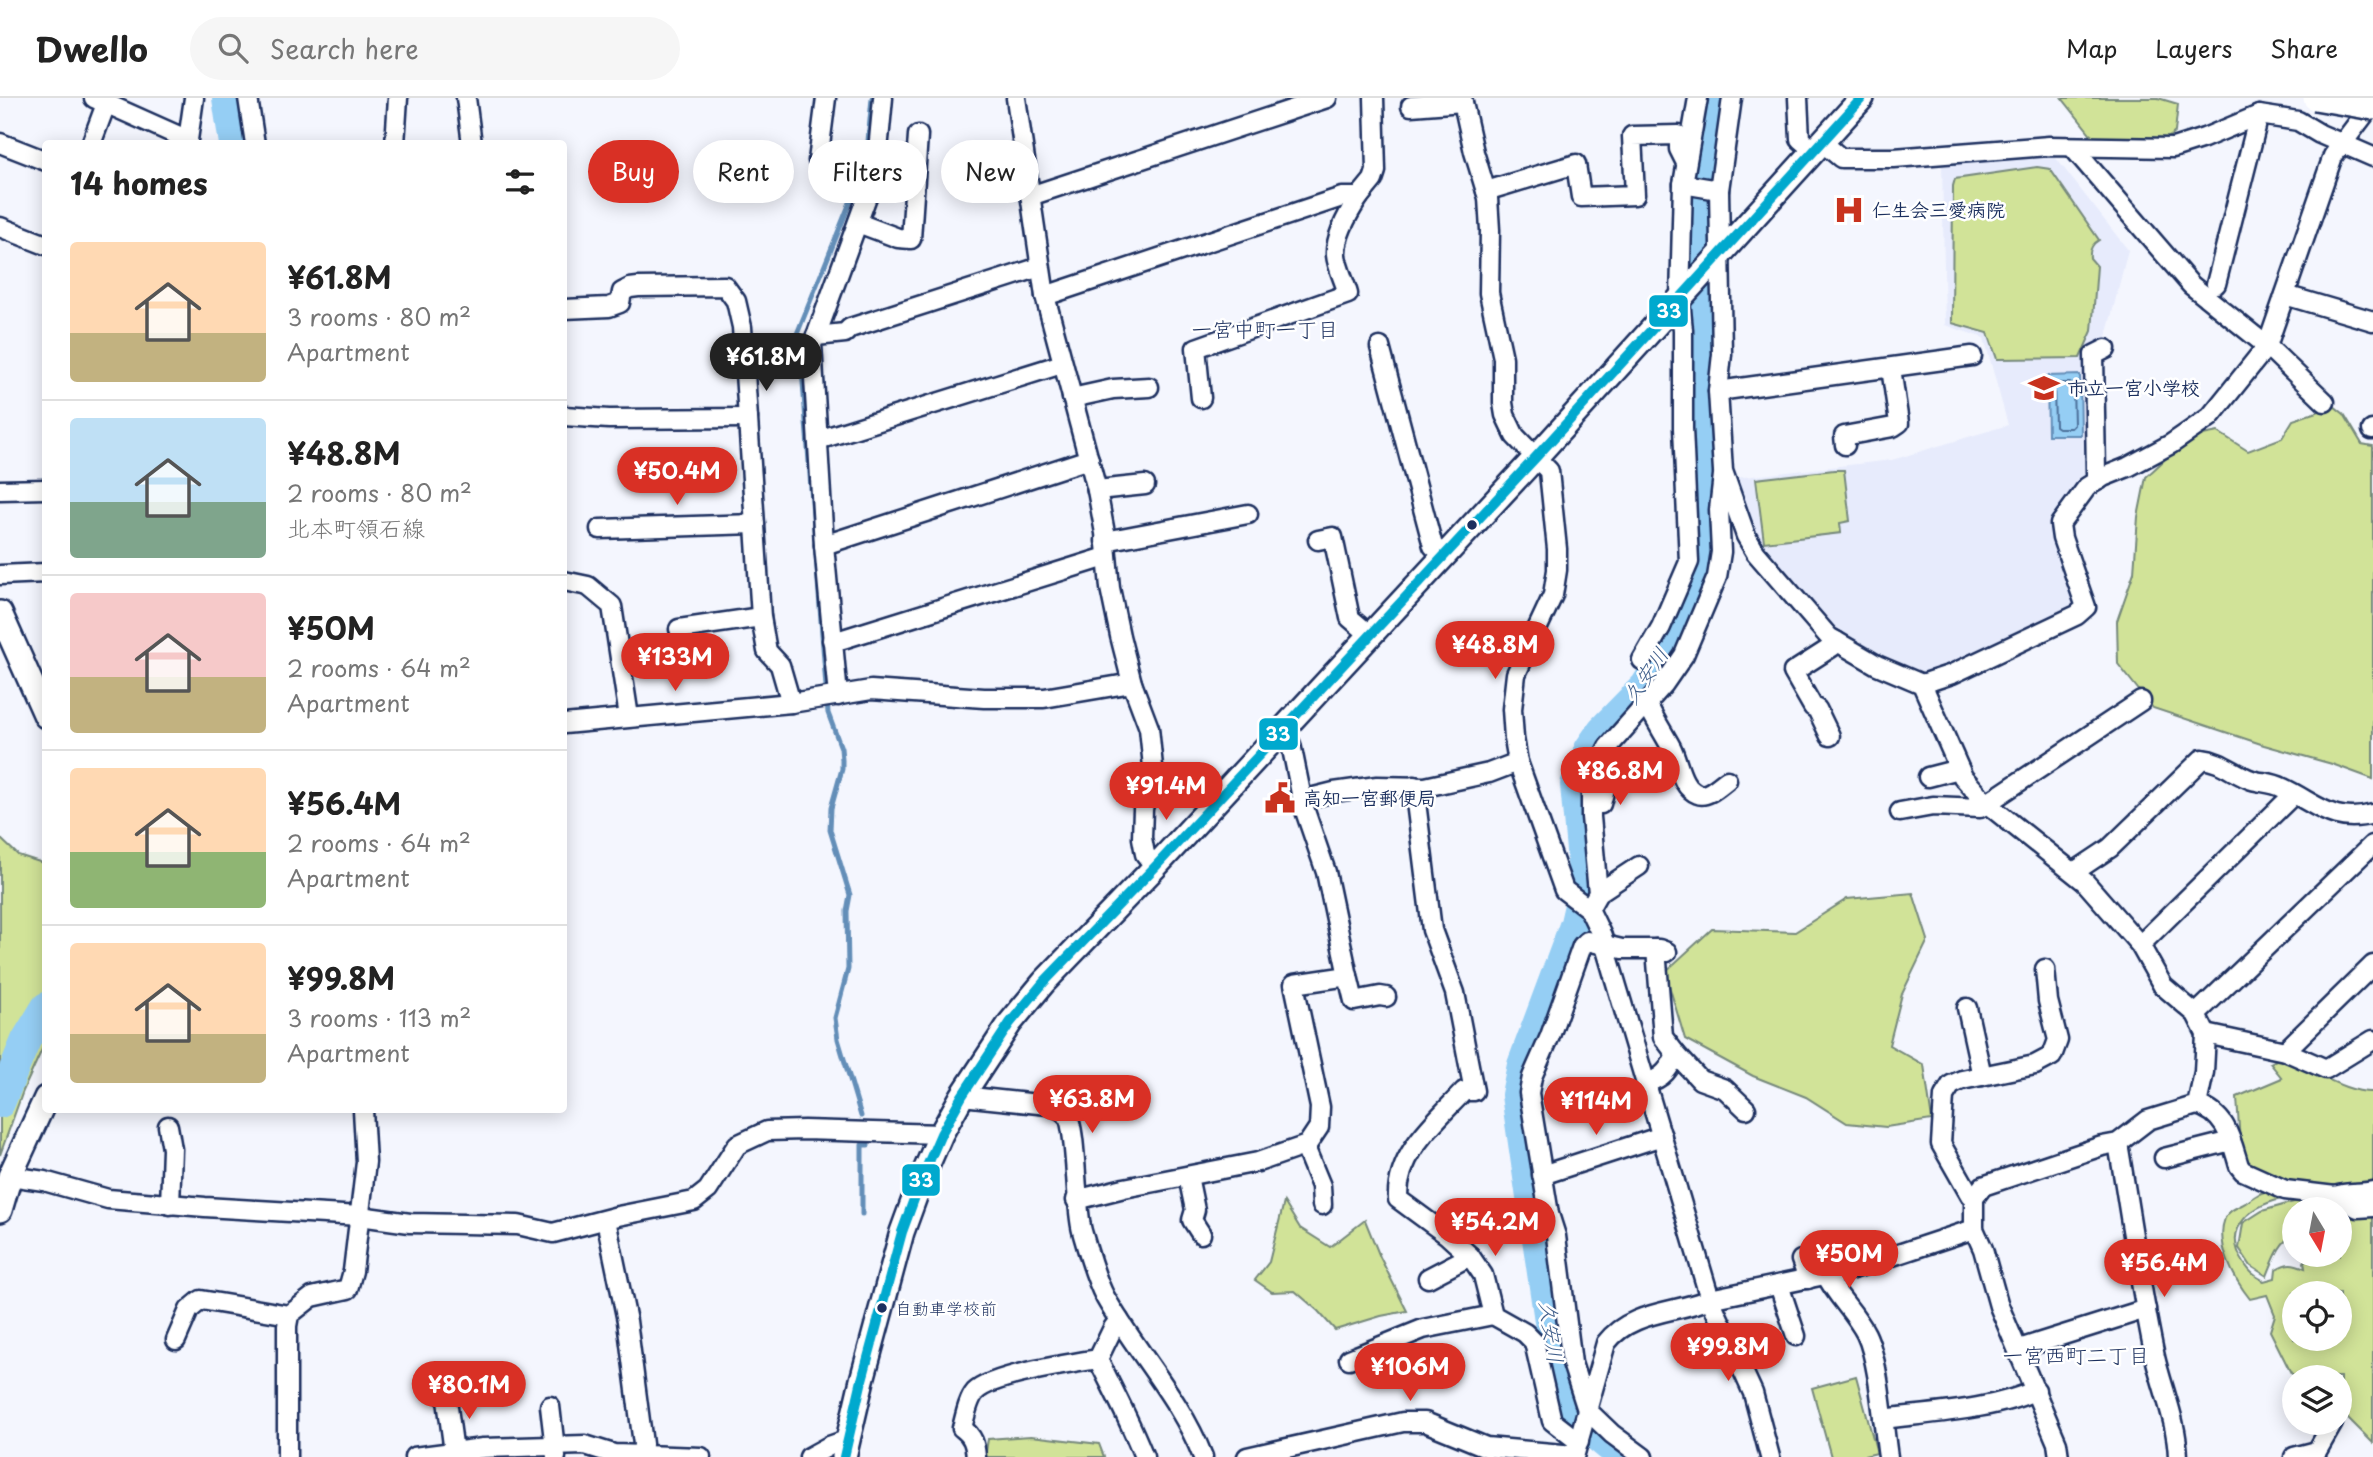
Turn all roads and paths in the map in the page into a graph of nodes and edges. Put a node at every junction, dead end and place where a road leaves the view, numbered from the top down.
1 (194, 98) edge
2 (248, 98) edge
3 (398, 98) edge
4 (466, 98) edge
5 (826, 98) edge
6 (883, 98) edge
7 (1018, 98) edge
8 (1327, 98) edge
9 (1374, 98) edge
10 (1687, 98) edge
11 (1698, 98) edge
12 (1732, 98) edge
13 (1798, 98) edge
14 (1862, 98) edge
15 (2315, 98) edge
16 (1462, 100) edge
17 (100, 101) edge
18 (2373, 105) edge
19 (1411, 106) dead end
20 (2259, 115) junction
21 (918, 135) dead end
22 (1679, 135) junction
23 (92, 140) edge
24 (254, 140) edge
25 (395, 140) edge
26 (471, 140) edge
27 (821, 140) edge
28 (1023, 140) edge
29 (0, 143) edge
30 (2341, 143) junction
31 (1819, 148) junction
32 (2073, 148) junction
33 (2373, 157) edge
34 (42, 159) edge
35 (1686, 163) junction
36 (1683, 184) junction
37 (1718, 190) junction
38 (1486, 191) junction
39 (1039, 193) edge
40 (1359, 197) junction
41 (1031, 203) edge
42 (858, 223) junction
43 (0, 227) edge
44 (42, 243) edge
45 (1715, 259) junction
46 (1040, 267) junction
47 (2216, 284) dead end
48 (2285, 295) junction
49 (1045, 296) junction
50 (1680, 299) junction
51 (567, 309) edge
52 (2373, 321) edge
53 (816, 336) junction
54 (2267, 346) junction
55 (1380, 347) dead end
56 (2106, 349) dead end
57 (1972, 356) dead end
58 (1062, 364) junction
59 (1891, 368) junction
60 (1149, 387) dead end
61 (1718, 391) junction
62 (1072, 398) junction
63 (1200, 398) dead end
64 (2325, 402) dead end
65 (567, 416) edge
66 (748, 418) junction
67 (818, 440) junction
68 (1845, 445) dead end
69 (1536, 457) junction
70 (1089, 459) junction
71 (1723, 471) junction
72 (2099, 480) junction
73 (1145, 485) dead end
74 (42, 489) edge
75 (0, 490) edge
76 (1097, 490) junction
77 (1248, 514) dead end
78 (755, 524) junction
79 (600, 528) dead end
80 (1318, 540) dead end
81 (824, 545) junction
82 (1106, 549) junction
83 (1444, 555) junction
84 (42, 573) edge
85 (0, 575) edge
86 (567, 582) edge
87 (0, 613) edge
88 (761, 617) junction
89 (679, 629) dead end
90 (1370, 635) junction
91 (832, 640) junction
92 (1836, 641) junction
93 (1642, 660) dead end
94 (1132, 683) junction
95 (1922, 684) junction
96 (831, 697) junction
97 (2141, 701) dead end
98 (791, 703) junction
99 (1647, 703) junction
100 (42, 707) edge
101 (629, 717) junction
102 (567, 724) edge
103 (1279, 733) junction
104 (1830, 736) dead end
105 (1518, 762) junction
106 (1611, 765) dead end
107 (1959, 769) junction
108 (1928, 778) dead end
109 (1727, 780) dead end
110 (1414, 786) junction
111 (2294, 794) junction
112 (1302, 800) junction
113 (1986, 803) junction
114 (1591, 811) junction
115 (1900, 812) dead end
116 (2373, 814) edge
117 (2372, 845) edge
118 (1639, 866) dead end
119 (1154, 867) junction
120 (2074, 872) junction
121 (1598, 893) junction
122 (1589, 909) junction
123 (1605, 945) junction
124 (2140, 945) junction
125 (2373, 965) edge
126 (2045, 968) dead end
127 (1348, 976) junction
128 (1386, 997) dead end
129 (1967, 1008) dead end
130 (2196, 1014) junction
131 (2206, 1034) junction
132 (2373, 1040) edge
133 (2285, 1051) junction
134 (1676, 1054) junction
135 (1982, 1076) junction
136 (1647, 1082) junction
137 (962, 1096) junction
138 (2197, 1105) junction
139 (42, 1107) edge
140 (1746, 1109) dead end
141 (363, 1113) edge
142 (168, 1126) dead end
143 (942, 1134) junction
144 (1662, 1136) junction
145 (2231, 1141) junction
146 (2118, 1143) junction
147 (1307, 1145) junction
148 (2164, 1158) dead end
149 (1542, 1175) junction
150 (10, 1176) junction
151 (1188, 1176) junction
152 (2373, 1191) edge
153 (2335, 1196) junction
154 (1974, 1198) junction
155 (1076, 1200) junction
156 (170, 1205) junction
157 (1322, 1205) dead end
158 (2373, 1207) edge
159 (0, 1210) edge
160 (360, 1216) junction
161 (606, 1220) junction
162 (1974, 1229) junction
163 (1201, 1234) dead end
164 (1470, 1256) junction
165 (1801, 1261) dead end
166 (1826, 1275) junction
167 (1428, 1278) dead end
168 (1808, 1279) junction
169 (1779, 1285) junction
170 (1710, 1299) junction
171 (2146, 1309) junction
172 (289, 1315) junction
173 (1493, 1315) junction
174 (1119, 1320) junction
175 (1796, 1336) dead end
176 (176, 1340) dead end
177 (2018, 1349) junction
178 (1098, 1359) junction
179 (1349, 1359) dead end
180 (458, 1375) dead end
181 (2035, 1391) junction
182 (550, 1406) dead end
183 (1587, 1410) junction
184 (1883, 1419) junction
185 (2326, 1435) edge
186 (847, 1448) edge
187 (1576, 1451) edge
188 (454, 1452) junction
189 (556, 1452) edge
190 (483, 1453) edge
191 (642, 1455) edge
192 (287, 1457) edge
193 (414, 1457) edge
194 (701, 1457) edge
195 (809, 1457) edge
196 (976, 1457) edge
197 (1144, 1457) edge
198 (1203, 1457) edge
199 (1247, 1457) edge
200 (1643, 1457) edge
201 (1770, 1457) edge
202 (1888, 1457) edge
203 (2059, 1457) edge
204 (2178, 1457) edge
205 (2294, 1457) edge

1 - 17 street
2 - 24 street
3 - 25 street
4 - 26 street
5 - 27 street
6 - 42 street
7 - 28 street
8 - 39 street
9 - 40 street
10 - 22 street
11 - 35 street
12 - 37 street
13 - 31 street
14 - 31 main road
15 - 18 main road, bridge
16 - 19 street
16 - 38 street
17 - 23 street
18 - 30 street
20 - 30 street
20 - 32 street
20 - 47 street
21 - 42 street
22 - 35 street
22 - 38 street
29 - 34 street
30 - 33 street
30 - 48 street
31 - 32 street
31 - 45 main road
32 - 54 street
35 - 36 street
36 - 37 street
36 - 50 street
37 - 45 street
38 - 69 street
40 - 49 street
40 - 63 street
41 - 46 street
42 - 53 street
43 - 44 street
45 - 50 main road
45 - 61 street
46 - 49 street
46 - 53 street
48 - 52 street
48 - 54 street
49 - 58 street
50 - 69 main road
50 - 93 street
51 - 66 street
53 - 67 street
54 - 64 street
54 - 72 street
55 - 83 street
56 - 72 street
57 - 59 street
58 - 62 street
58 - 67 street
59 - 61 street
59 - 68 street
60 - 62 street
61 - 71 street
62 - 70 street
65 - 66 street
66 - 78 street
67 - 81 street
69 - 83 main road
69 - 105 street
70 - 76 street
70 - 81 street
71 - 92 street
71 - 99 street
72 - 95 street
73 - 76 street
74 - 75 street
76 - 82 street
77 - 82 street
78 - 79 street
78 - 88 street
80 - 90 street
81 - 91 street
82 - 91 street
82 - 94 street
83 - 90 main road
84 - 85 street
86 - 101 street
87 - 100 main road
88 - 89 street
88 - 98 street
90 - 103 main road
91 - 96 street
92 - 95 street
92 - 104 street
94 - 96 street
94 - 119 street
95 - 107 street
96 - 98 street
97 - 113 street
98 - 101 street
99 - 109 street
99 - 114 street
101 - 102 street
103 - 112 street
103 - 119 main road
105 - 110 street
105 - 122 street
106 - 114 street
107 - 108 street
107 - 113 street
110 - 112 street
110 - 164 street
111 - 116 street
111 - 120 street
111 - 124 street
112 - 127 street
113 - 115 street
113 - 120 street
114 - 121 street
117 - 130 street
118 - 121 street
119 - 137 main road
120 - 124 street
121 - 122 street
122 - 123 street
123 - 134 street
123 - 136 street
123 - 149 street
124 - 130 street
125 - 133 street
126 - 135 street
127 - 128 street
127 - 147 street
129 - 135 street
130 - 131 street
131 - 133 street
131 - 138 street
132 - 133 street
134 - 136 street
134 - 140 street
135 - 154 street
136 - 144 street
137 - 143 main road
137 - 155 street
138 - 145 street
138 - 146 street
139 - 150 main road
141 - 160 street
142 - 156 street
143 - 161 street
143 - 186 main road
144 - 149 street
144 - 170 street
145 - 148 street
145 - 153 street
146 - 154 street
146 - 171 street
147 - 151 street
147 - 157 street
149 - 183 street
150 - 156 street
150 - 159 main road
151 - 155 street
151 - 163 street
152 - 153 street
153 - 158 street
154 - 162 street
155 - 174 street
156 - 160 street
160 - 161 street
160 - 172 street
161 - 191 street
162 - 166 street
162 - 177 street
164 - 167 street
164 - 173 street
165 - 168 street
166 - 168 street
166 - 184 street
168 - 169 street
169 - 170 street
169 - 175 street
170 - 183 street
170 - 201 street
171 - 177 street
171 - 204 street
172 - 176 street
172 - 192 street
173 - 179 street
173 - 187 street
174 - 178 street
174 - 198 street
177 - 181 street
178 - 196 street
178 - 197 street
180 - 188 street
181 - 184 street
181 - 203 street
182 - 189 street
183 - 187 street
183 - 200 street
184 - 202 street
185 - 205 street
186 - 195 street
187 - 199 street
188 - 190 street
188 - 193 street
189 - 190 street
189 - 191 street
191 - 194 street

